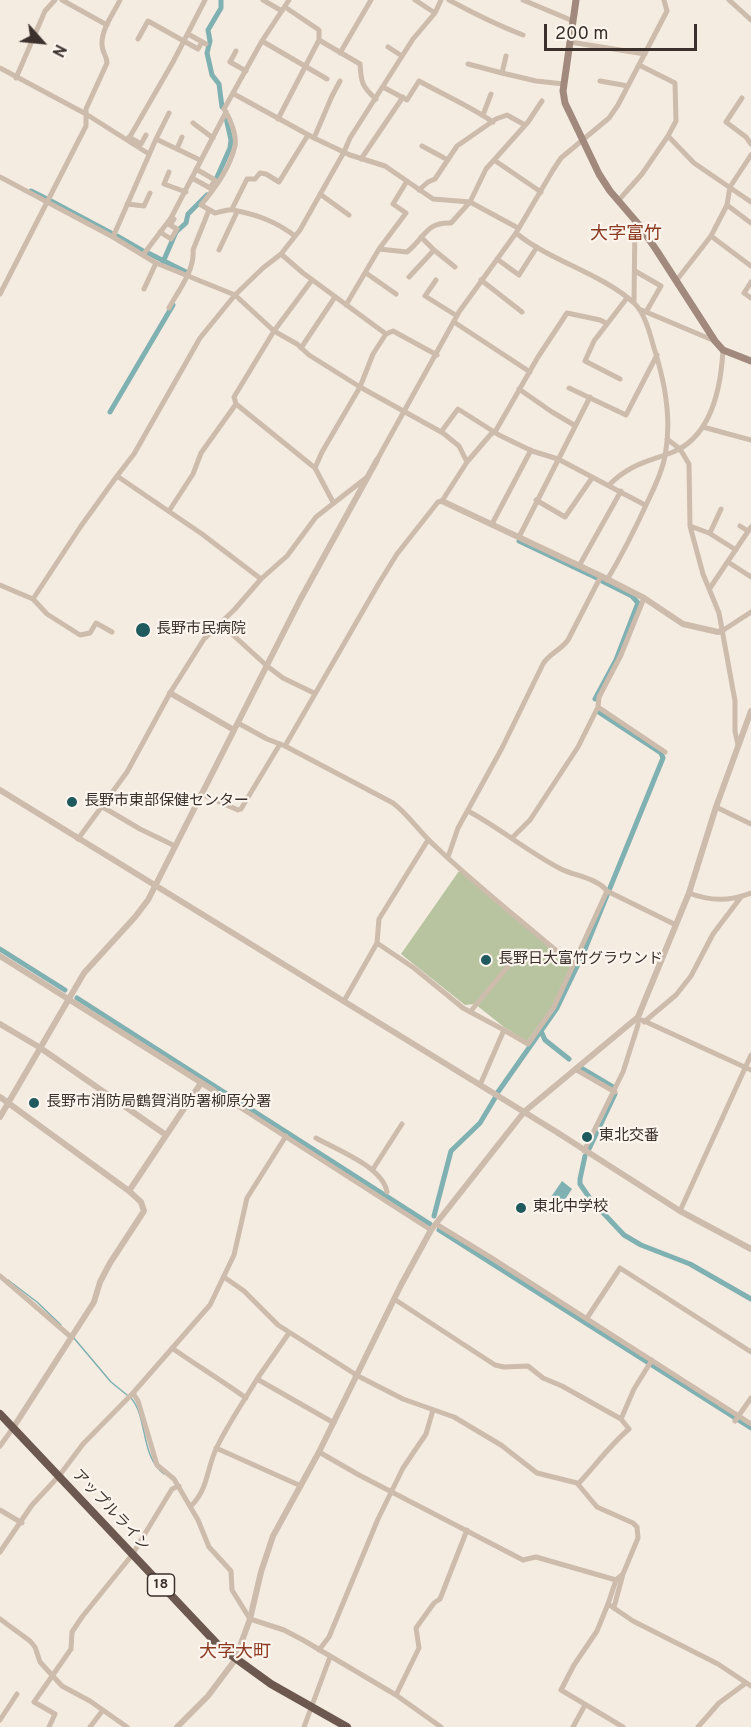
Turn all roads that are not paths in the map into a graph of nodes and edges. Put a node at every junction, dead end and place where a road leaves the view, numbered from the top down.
1 (55, 0) edge
2 (62, 0) edge
3 (120, 0) edge
4 (205, 0) edge
5 (263, 0) edge
6 (289, 0) edge
7 (371, 0) edge
8 (415, 0) edge
9 (441, 0) edge
10 (449, 0) edge
11 (523, 0) edge
12 (576, 0) edge
13 (664, 0) edge
14 (729, 0) edge
15 (283, 9) junction
16 (435, 14) junction
17 (751, 20) edge
18 (573, 21) junction
19 (107, 25) junction
20 (188, 34) junction
21 (523, 35) dead end
22 (138, 39) dead end
23 (319, 40) junction
24 (184, 41) junction
25 (262, 41) junction
26 (570, 42) junction
27 (388, 47) dead end
28 (236, 51) dead end
29 (340, 52) junction
30 (645, 54) junction
31 (402, 56) junction
32 (506, 56) dead end
33 (468, 64) dead end
34 (639, 65) junction
35 (305, 67) junction
36 (0, 68) edge
37 (246, 71) junction
38 (502, 73) junction
39 (16, 78) junction
40 (327, 79) dead end
41 (340, 81) dead end
42 (600, 81) dead end
43 (564, 84) junction
44 (628, 86) junction
45 (383, 87) junction
46 (234, 94) junction
47 (491, 94) dead end
48 (403, 97) junction
49 (742, 98) dead end
50 (376, 99) junction
51 (543, 101) dead end
52 (226, 112) junction
53 (169, 113) dead end
54 (86, 114) junction
55 (483, 115) junction
56 (278, 119) junction
57 (493, 122) junction
58 (193, 123) dead end
59 (525, 125) junction
60 (146, 135) dead end
61 (668, 136) junction
62 (311, 137) junction
63 (182, 138) dead end
64 (213, 138) junction
65 (129, 139) junction
66 (156, 139) junction
67 (582, 140) junction
68 (751, 144) edge
69 (422, 146) dead end
70 (177, 149) junction
71 (344, 152) junction
72 (149, 154) junction
73 (751, 155) edge
74 (362, 159) junction
75 (200, 160) junction
76 (448, 160) junction
77 (494, 160) junction
78 (196, 169) junction
79 (169, 172) dead end
80 (0, 177) edge
81 (192, 178) junction
82 (407, 181) junction
83 (730, 187) junction
84 (419, 190) junction
85 (186, 192) junction
86 (541, 192) junction
87 (150, 193) dead end
88 (320, 194) junction
89 (618, 201) junction
90 (47, 202) junction
91 (470, 202) junction
92 (751, 202) edge
93 (127, 204) junction
94 (728, 205) junction
95 (177, 209) junction
96 (209, 210) junction
97 (235, 211) junction
98 (349, 215) dead end
99 (635, 221) junction
100 (751, 223) edge
101 (517, 230) junction
102 (160, 232) junction
103 (295, 236) junction
104 (711, 236) junction
105 (113, 237) junction
106 (421, 237) junction
107 (537, 247) junction
108 (380, 249) junction
109 (219, 250) dead end
110 (434, 250) junction
111 (281, 254) junction
112 (143, 255) junction
113 (497, 259) junction
114 (156, 263) junction
115 (751, 266) edge
116 (455, 267) dead end
117 (635, 271) junction
118 (366, 273) junction
119 (187, 275) junction
120 (409, 277) dead end
121 (312, 280) junction
122 (436, 280) dead end
123 (481, 280) junction
124 (676, 281) junction
125 (751, 282) edge
126 (144, 289) dead end
127 (0, 294) edge
128 (396, 294) dead end
129 (235, 296) junction
130 (335, 297) junction
131 (627, 298) junction
132 (751, 298) edge
133 (634, 303) junction
134 (346, 305) junction
135 (169, 308) dead end
136 (639, 309) junction
137 (522, 312) dead end
138 (646, 312) junction
139 (455, 319) junction
140 (606, 323) junction
141 (274, 331) junction
142 (386, 334) junction
143 (715, 341) junction
144 (301, 348) junction
145 (723, 350) junction
146 (437, 355) junction
147 (657, 355) junction
148 (751, 361) edge
149 (530, 372) junction
150 (620, 379) dead end
151 (360, 387) junction
152 (569, 388) dead end
153 (519, 389) junction
154 (590, 397) junction
155 (236, 404) junction
156 (404, 411) junction
157 (574, 425) junction
158 (703, 427) junction
159 (441, 432) junction
160 (495, 432) junction
161 (667, 439) junction
162 (751, 440) edge
163 (680, 449) junction
164 (531, 450) junction
165 (666, 454) junction
166 (558, 459) junction
167 (376, 460) joint
168 (467, 462) junction
169 (315, 468) junction
170 (117, 476) junction
171 (366, 478) junction
172 (592, 478) junction
173 (609, 485) junction
174 (621, 491) junction
175 (536, 500) junction
176 (440, 501) junction
177 (333, 502) junction
178 (645, 505) junction
179 (721, 509) dead end
180 (169, 511) junction
181 (492, 524) junction
182 (690, 526) junction
183 (740, 526) dead end
184 (750, 529) edge
185 (710, 533) junction
186 (519, 537) junction
187 (736, 550) junction
188 (728, 562) junction
189 (579, 566) junction
190 (751, 577) edge
191 (604, 578) junction
192 (261, 579) junction
193 (0, 585) edge
194 (710, 588) junction
195 (644, 598) junction
196 (33, 599) junction
197 (751, 612) edge
198 (221, 624) junction
199 (722, 631) junction
200 (112, 632) dead end
201 (267, 666) junction
202 (170, 693) junction
203 (314, 693) junction
204 (598, 707) junction
205 (751, 711) edge
206 (238, 723) junction
207 (748, 723) edge
208 (234, 730) junction
209 (282, 745) junction
210 (738, 745) junction
211 (665, 752) dead end
212 (0, 790) edge
213 (201, 794) junction
214 (101, 806) junction
215 (716, 807) junction
216 (468, 811) junction
217 (751, 824) edge
218 (512, 838) junction
219 (78, 839) junction
220 (428, 840) junction
221 (175, 846) junction
222 (448, 857) junction
223 (155, 885) junction
224 (608, 892) junction
225 (689, 893) junction
226 (751, 893) edge
227 (741, 897) junction
228 (676, 925) junction
229 (377, 943) junction
230 (0, 956) edge
231 (516, 957) dead end
232 (573, 965) junction
233 (68, 999) junction
234 (344, 1000) junction
235 (470, 1012) junction
236 (641, 1020) junction
237 (0, 1024) edge
238 (504, 1030) junction
239 (39, 1047) junction
240 (751, 1056) edge
241 (748, 1068) edge
242 (575, 1069) junction
243 (201, 1083) junction
244 (480, 1084) junction
245 (213, 1090) joint
246 (615, 1092) junction
247 (0, 1097) edge
248 (9, 1102) junction
249 (524, 1112) junction
250 (0, 1117) edge
251 (402, 1124) dead end
252 (166, 1135) junction
253 (286, 1136) junction
254 (316, 1138) dead end
255 (584, 1151) junction
256 (373, 1169) junction
257 (129, 1191) junction
258 (387, 1192) dead end
259 (680, 1211) junction
260 (433, 1227) junction
261 (751, 1249) edge
262 (224, 1276) junction
263 (1, 1279) edge
264 (394, 1299) junction
265 (587, 1318) junction
266 (289, 1333) junction
267 (70, 1336) junction
268 (171, 1348) junction
269 (751, 1352) edge
270 (650, 1363) junction
271 (358, 1377) junction
272 (257, 1379) junction
273 (133, 1393) junction
274 (246, 1398) junction
275 (751, 1398) edge
276 (434, 1410) junction
277 (0, 1414) edge
278 (737, 1418) junction
279 (621, 1419) junction
280 (334, 1423) junction
281 (751, 1424) edge
282 (13, 1428) junction
283 (0, 1446) edge
284 (216, 1448) junction
285 (319, 1452) junction
286 (59, 1476) junction
287 (578, 1484) junction
288 (179, 1486) junction
289 (301, 1486) junction
290 (391, 1491) junction
291 (191, 1506) junction
292 (0, 1510) edge
293 (22, 1522) junction
294 (467, 1530) junction
295 (0, 1552) edge
296 (132, 1555) junction
297 (623, 1575) junction
298 (616, 1580) junction
299 (611, 1606) junction
300 (0, 1619) edge
301 (250, 1619) junction
302 (319, 1650) junction
303 (330, 1656) junction
304 (236, 1660) junction
305 (51, 1675) junction
306 (748, 1685) edge
307 (17, 1694) dead end
308 (396, 1695) junction
309 (585, 1705) junction
310 (311, 1707) junction
311 (103, 1710) junction
312 (0, 1720) edge
313 (49, 1727) edge
314 (90, 1727) edge
315 (127, 1727) edge
316 (177, 1727) edge
317 (304, 1727) edge
318 (347, 1727) edge
319 (441, 1727) edge
320 (573, 1727) edge
321 (623, 1727) edge
322 (698, 1727) edge

1 - 39 street
2 - 19 street
3 - 19 street
4 - 20 street
5 - 15 street
6 - 15 street
7 - 29 street
8 - 16 street
9 - 16 street
10 - 21 street
11 - 18 street
12 - 18 main road
13 - 30 street
14 - 17 street
15 - 23 street
15 - 25 street
16 - 31 street
18 - 26 main road
19 - 54 street
20 - 24 street
20 - 24 street
22 - 24 street
23 - 29 street
23 - 35 street
24 - 65 street
25 - 35 street
25 - 37 street
26 - 30 street
26 - 43 main road
27 - 31 street
28 - 37 street
29 - 50 street
30 - 34 street
31 - 45 street
32 - 38 street
33 - 38 street
34 - 44 street
34 - 61 street
35 - 40 street
35 - 56 street
36 - 39 street
37 - 46 street
38 - 43 street
39 - 54 street
41 - 62 street
42 - 44 street
43 - 67 main road
44 - 67 street
45 - 48 street
45 - 50 street
46 - 52 street
46 - 56 street
47 - 55 street
48 - 55 street
48 - 74 street
49 - 68 street
50 - 71 street
51 - 59 street
52 - 64 street
52 - 96 street
53 - 66 street
54 - 65 street
54 - 90 street
55 - 57 street
56 - 62 street
57 - 59 street
57 - 76 street
58 - 64 street
59 - 77 street
60 - 65 street
61 - 83 street
61 - 89 street
62 - 71 street
62 - 97 street
63 - 70 street
64 - 75 street
65 - 72 street
66 - 70 street
66 - 72 street
67 - 86 street
67 - 89 main road
69 - 76 street
70 - 75 street
71 - 74 street
71 - 88 street
72 - 93 street
73 - 83 street
74 - 82 street
75 - 78 street
76 - 84 street
77 - 86 street
77 - 91 street
78 - 81 street
78 - 81 street
79 - 85 street
80 - 90 street
81 - 85 street
82 - 84 street
82 - 108 street
83 - 92 street
83 - 94 street
84 - 91 street
85 - 95 street
86 - 101 street
87 - 93 street
88 - 98 street
88 - 103 street
89 - 99 main road
90 - 105 street
90 - 127 street
91 - 101 street
91 - 106 street
93 - 105 street
94 - 100 street
94 - 104 street
95 - 102 street
95 - 102 street
96 - 97 street
96 - 119 street
97 - 103 street
97 - 109 street
99 - 117 street
99 - 124 main road
101 - 107 street
101 - 113 street
102 - 112 street
103 - 111 street
104 - 115 street
104 - 124 street
105 - 112 street
106 - 108 street
106 - 110 street
107 - 113 street
107 - 131 street
108 - 118 street
110 - 116 street
110 - 120 street
111 - 121 street
111 - 129 street
112 - 114 street
113 - 123 street
114 - 119 street
114 - 126 street
117 - 133 street
117 - 138 street
118 - 128 street
118 - 134 street
119 - 129 street
119 - 135 street
121 - 130 street
121 - 141 street
122 - 139 street
123 - 137 street
123 - 139 street
124 - 143 main road
125 - 132 street
129 - 141 street
129 - 170 street
130 - 134 street
130 - 144 street
131 - 133 street
131 - 140 street
133 - 136 street
134 - 142 street
136 - 138 street
136 - 147 street
138 - 143 street
139 - 146 street
139 - 149 street
140 - 149 street
140 - 150 street
141 - 144 street
141 - 155 street
142 - 146 street
142 - 151 street
143 - 145 main road
144 - 151 street
145 - 148 main road
145 - 158 street
146 - 156 street
147 - 154 street
147 - 161 street
149 - 153 street
151 - 156 street
151 - 169 street
152 - 154 street
153 - 157 street
153 - 160 street
154 - 157 street
155 - 169 street
155 - 180 street
156 - 159 street
156 - 167 street
157 - 166 street
158 - 162 street
158 - 163 street
159 - 160 street
159 - 168 street
160 - 164 street
160 - 168 street
161 - 163 street
161 - 165 street
163 - 165 street
163 - 182 street
164 - 166 street
164 - 181 street
165 - 173 street
165 - 178 street
166 - 172 street
166 - 175 street
167 - 171 street
168 - 176 street
169 - 177 street
170 - 180 street
170 - 196 street
171 - 177 street
171 - 201 street
172 - 173 street
172 - 175 street
173 - 174 street
174 - 178 street
174 - 189 street
175 - 186 street
176 - 181 street
176 - 203 street
177 - 192 street
178 - 191 street
179 - 185 street
180 - 192 street
181 - 186 street
182 - 185 street
182 - 194 street
183 - 184 street
184 - 187 street
185 - 187 street
186 - 189 street
187 - 188 street
188 - 190 street
188 - 194 street
189 - 191 street
191 - 195 street
191 - 216 street
192 - 198 street
193 - 196 street
194 - 199 street
195 - 199 street
195 - 204 street
196 - 200 street
197 - 199 street
198 - 201 street
198 - 202 street
199 - 210 street
201 - 203 street
201 - 206 street
202 - 208 street
202 - 214 street
203 - 209 street
204 - 211 street
204 - 218 street
205 - 207 street
206 - 208 street
206 - 209 street
207 - 210 street
208 - 213 street
209 - 213 street
209 - 220 street
210 - 215 street
212 - 219 street
213 - 221 street
214 - 219 street
214 - 221 street
215 - 217 street
215 - 225 street
216 - 218 street
216 - 222 street
218 - 224 street
219 - 223 street
220 - 222 street
220 - 229 street
221 - 223 street
222 - 232 street
223 - 233 street
223 - 234 street
224 - 228 street
224 - 232 street
225 - 227 street
225 - 228 street
226 - 227 street
227 - 236 street
228 - 236 street
229 - 234 street
229 - 235 street
230 - 233 street
231 - 235 street
232 - 238 street
233 - 239 street
233 - 243 street
234 - 244 street
235 - 238 street
236 - 241 street
236 - 242 street
236 - 246 street
237 - 239 street
238 - 244 street
239 - 248 street
239 - 252 street
240 - 241 street
241 - 259 street
242 - 246 street
242 - 249 street
243 - 245 street
243 - 252 street
244 - 249 street
245 - 253 street
246 - 255 street
247 - 248 street
248 - 250 street
248 - 257 street
249 - 255 street
249 - 260 street
251 - 256 street
252 - 257 street
253 - 260 street
253 - 262 street
254 - 256 street
255 - 259 street
256 - 258 street
257 - 267 street
259 - 261 street
260 - 264 street
260 - 265 street
262 - 266 street
262 - 268 street
263 - 267 street
264 - 271 street
264 - 279 street
265 - 269 street
265 - 270 street
266 - 271 street
266 - 272 street
267 - 282 street
268 - 273 street
268 - 274 street
270 - 278 street
270 - 279 street
271 - 276 street
271 - 280 street
272 - 274 street
272 - 280 street
273 - 286 street
273 - 288 street
274 - 284 street
275 - 278 street
276 - 287 street
276 - 290 street
277 - 282 highway, アップルライン / 18
278 - 281 street
279 - 287 street
280 - 285 street
282 - 283 street
282 - 286 highway, アップルライン / 18
284 - 289 street
284 - 291 street
285 - 289 street
285 - 290 street
286 - 293 street
286 - 296 highway, アップルライン / 18
287 - 297 street
288 - 291 street
288 - 296 street
289 - 301 street
290 - 294 street
290 - 302 street
291 - 301 street
292 - 293 street
293 - 295 street
294 - 298 street
294 - 308 street
296 - 304 highway, アップルライン / 18
296 - 305 street
297 - 298 street
297 - 299 street
298 - 299 street
299 - 306 street
299 - 309 street
300 - 305 street
301 - 302 street
301 - 304 street
302 - 303 street
303 - 308 street
303 - 310 street
304 - 310 highway, アップルライン / 18
304 - 316 street
305 - 311 street
305 - 313 street
306 - 322 street
307 - 312 street
308 - 319 street
309 - 320 street
309 - 321 street
310 - 317 street
310 - 318 highway, アップルライン / 18
311 - 314 street
311 - 315 street

